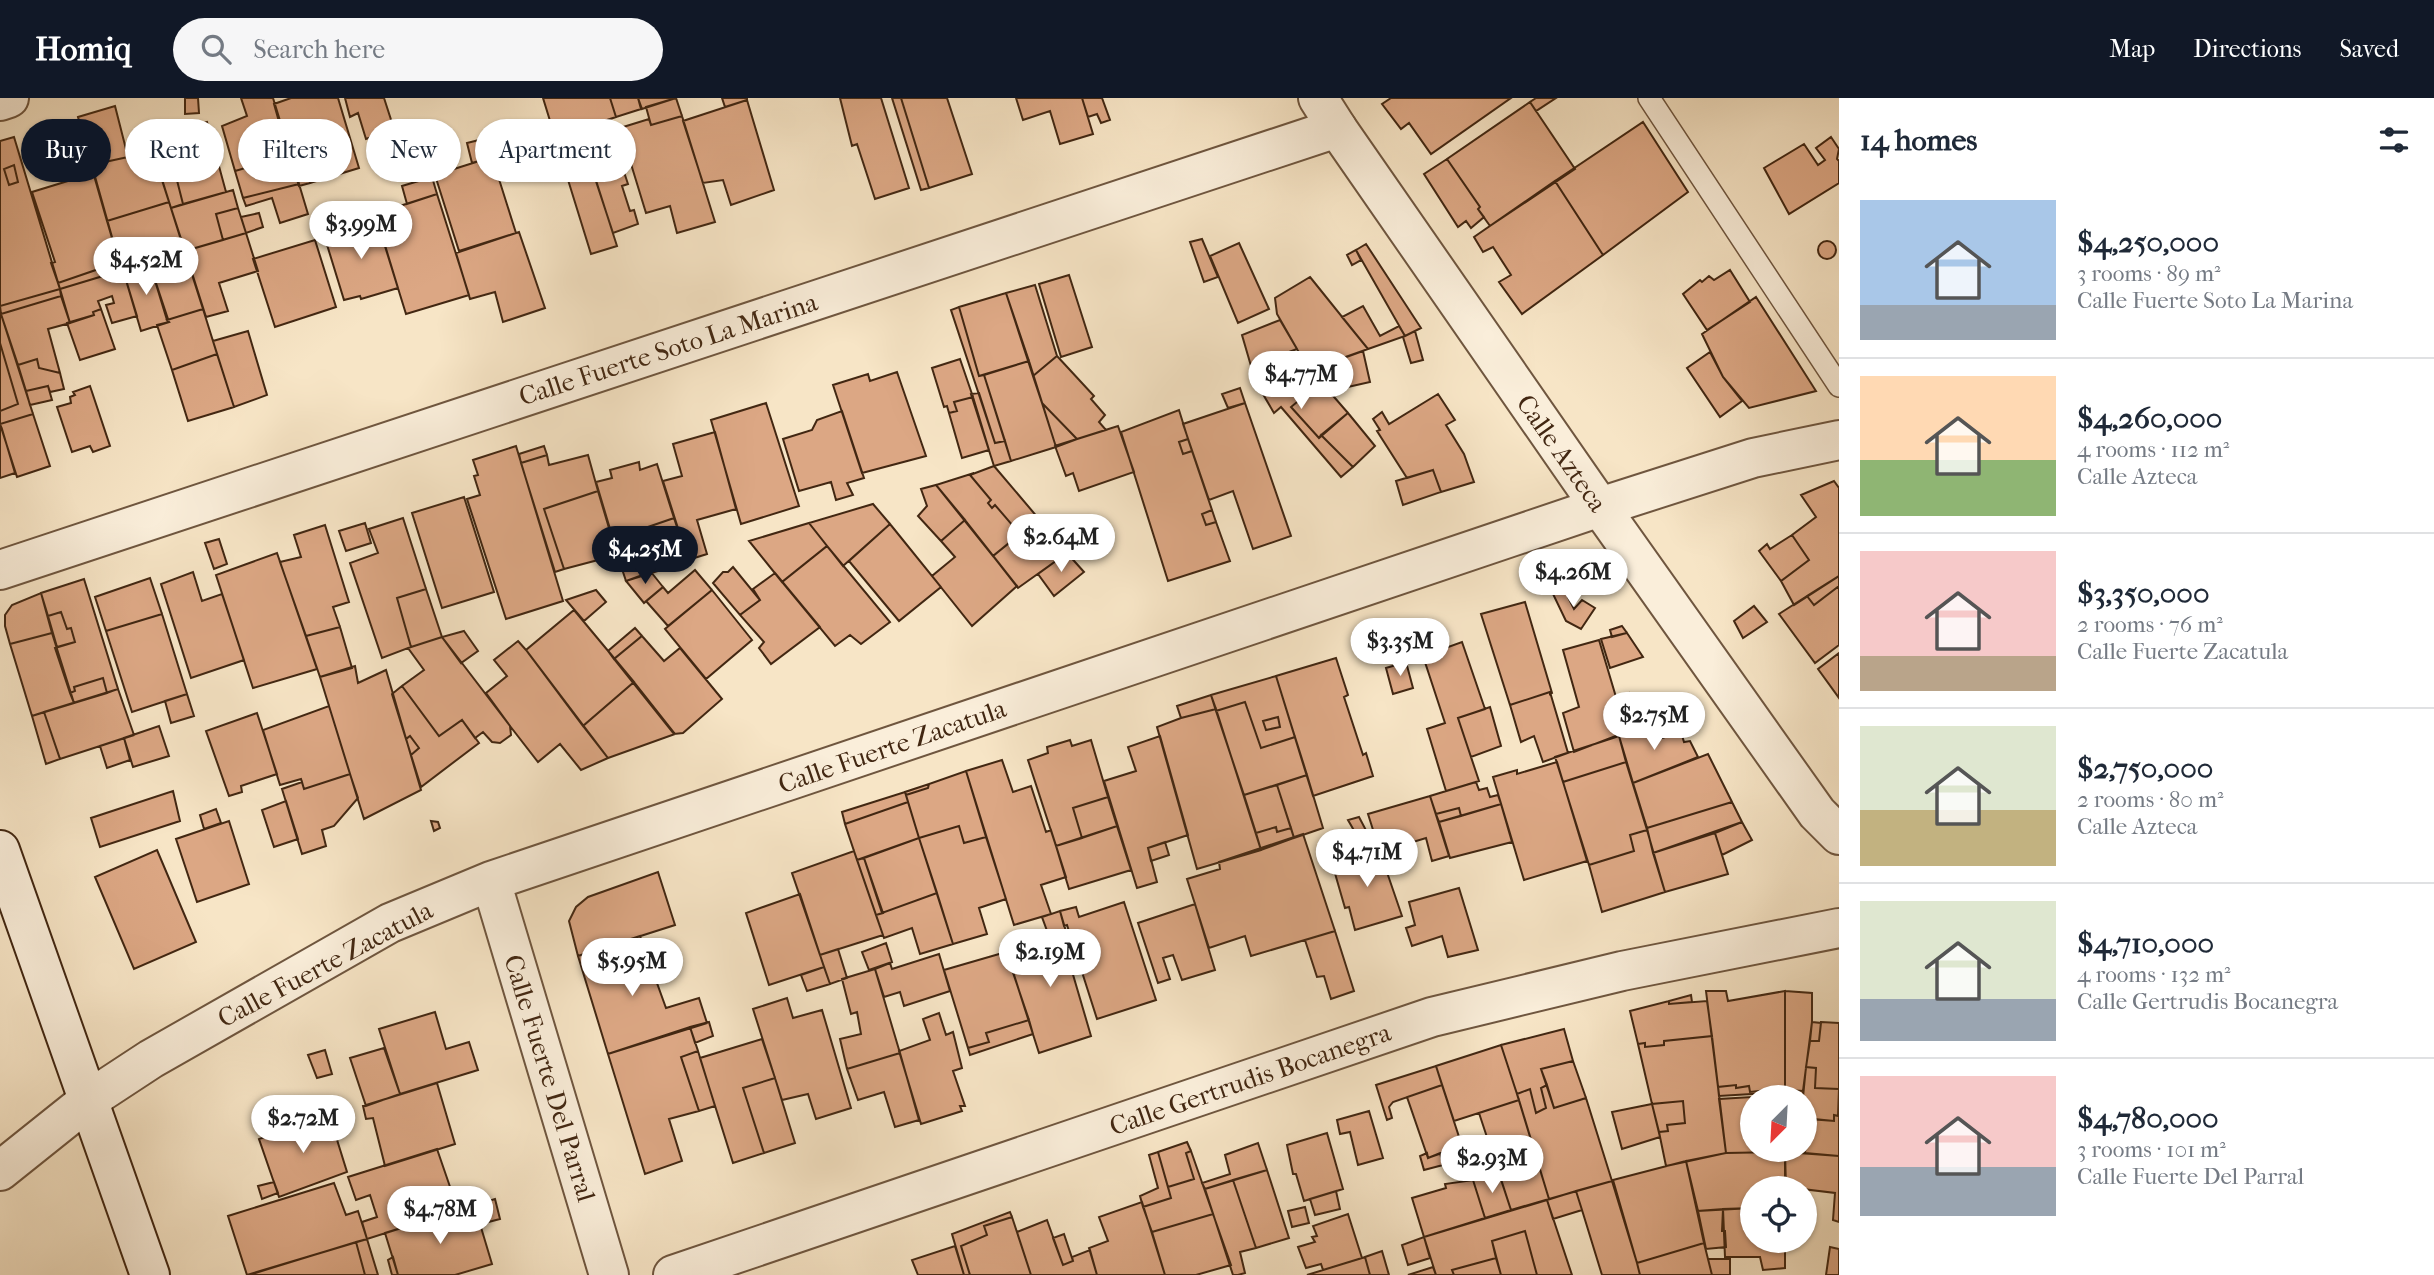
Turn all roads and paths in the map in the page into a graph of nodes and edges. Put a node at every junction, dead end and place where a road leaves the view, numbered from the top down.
1 (9, 98) edge
2 (1648, 98) edge
3 (0, 101) edge
4 (1328, 113) edge
5 (1839, 386) edge
6 (1839, 440) edge
7 (1600, 507) junction
8 (0, 570) edge
9 (1839, 835) edge
10 (0, 850) edge
11 (491, 881) junction
12 (1839, 928) edge
13 (90, 1099) junction
14 (0, 1171) edge
15 (150, 1275) edge
16 (609, 1275) edge
17 (673, 1275) edge

1 - 3 street
2 - 5 lane
4 - 7 street, Calle Azteca
4 - 8 street, Calle Fuerte Soto La Marina
6 - 7 street, Calle Fuerte Zacatula
7 - 9 street, Calle Azteca
7 - 11 street, Calle Fuerte Zacatula
10 - 13 street
11 - 13 street, Calle Fuerte Zacatula
11 - 16 street, Calle Fuerte Del Parral
12 - 17 street, Calle Gertrudis Bocanegra
13 - 14 street, Calle Fuerte Zacatula
13 - 15 street

